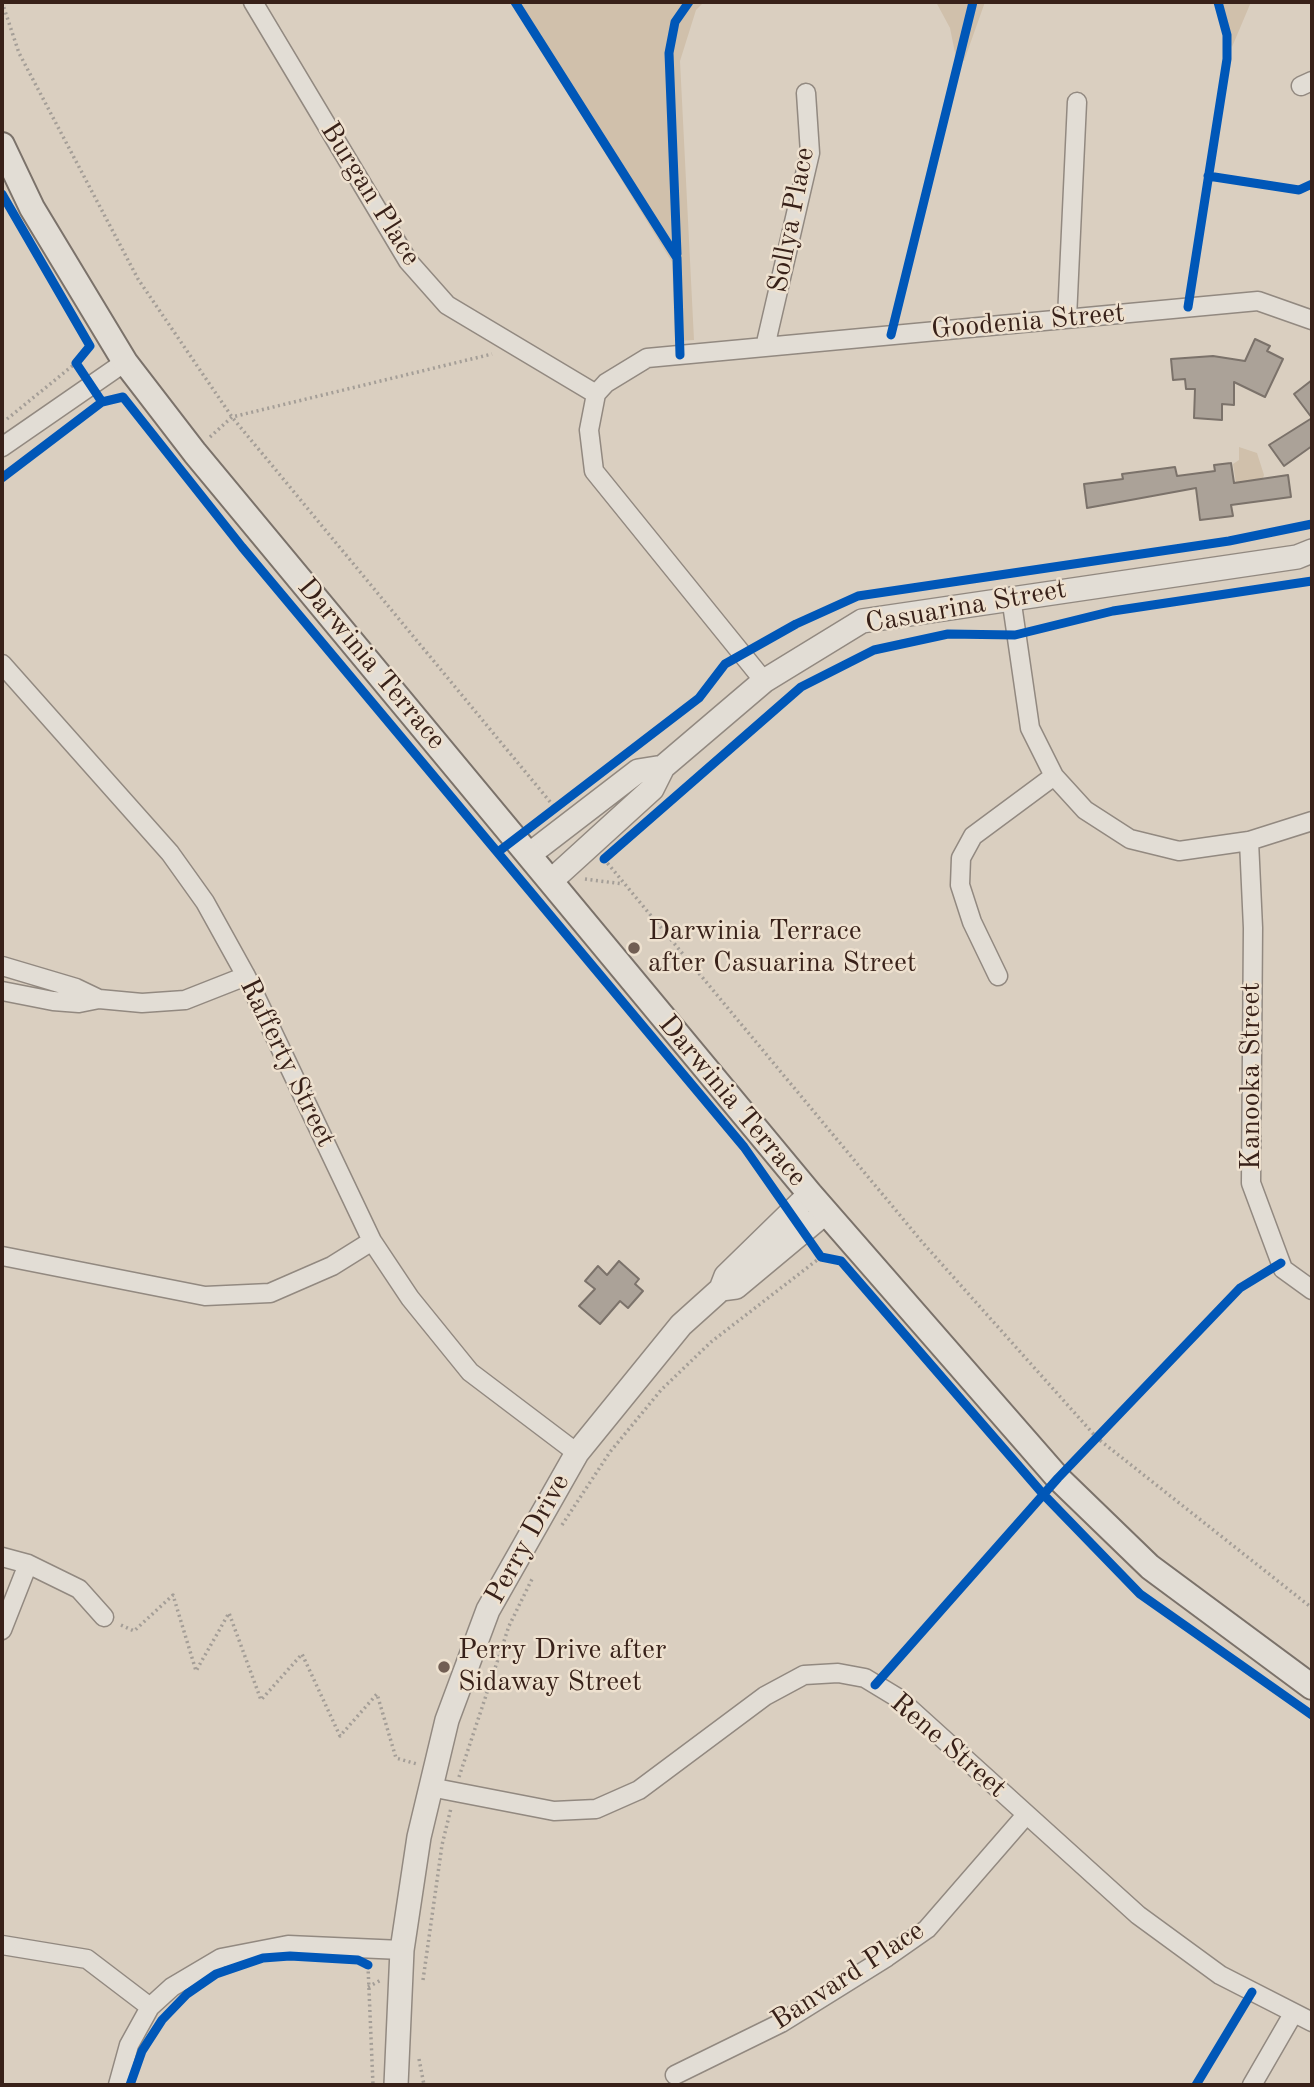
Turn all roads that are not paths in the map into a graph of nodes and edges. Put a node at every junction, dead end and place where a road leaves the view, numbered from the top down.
1 (253, 2) edge
2 (806, 93) dead end
3 (1077, 102) dead end
4 (2, 145) edge
5 (1068, 318) junction
6 (1312, 320) edge
7 (765, 347) junction
8 (125, 362) junction
9 (596, 394) junction
10 (2, 447) edge
11 (1312, 551) edge
12 (1011, 597) junction
13 (2, 664) edge
14 (764, 681) junction
15 (663, 767) junction
16 (1054, 776) junction
17 (1312, 821) edge
18 (1249, 841) junction
19 (530, 853) junction
20 (552, 880) junction
21 (2, 966) edge
22 (246, 976) junction
23 (998, 976) dead end
24 (2, 991) edge
25 (99, 999) junction
26 (818, 1203) junction
27 (372, 1241) junction
28 (2, 1256) edge
29 (721, 1289) junction
30 (1312, 1290) edge
31 (576, 1452) junction
32 (2, 1557) edge
33 (28, 1564) junction
34 (104, 1617) road end
35 (2, 1630) edge
36 (1312, 1687) edge
37 (430, 1787) junction
38 (1026, 1815) junction
39 (2, 1945) edge
40 (402, 1950) junction
41 (150, 2007) junction
42 (1293, 2014) junction
43 (1312, 2022) edge
44 (675, 2075) dead end
45 (118, 2085) edge
46 (396, 2085) edge
47 (1252, 2085) edge

1 - 9 street, Burgan Place
2 - 7 street, Sollya Place
3 - 5 street
4 - 8 main road, Darwinia Terrace
5 - 6 street, Goodenia Street
5 - 7 street, Goodenia Street
7 - 9 street, Goodenia Street
8 - 10 street
8 - 19 main road, Darwinia Terrace
9 - 14 street
11 - 12 street, Casuarina Street
12 - 14 street, Casuarina Street
12 - 16 street
13 - 22 street, Rafferty Street
14 - 15 street, Casuarina Street
15 - 19 street, Casuarina Street
15 - 20 street, Casuarina Street
16 - 18 street
16 - 23 street
17 - 18 street
18 - 30 street, Kanooka Street
19 - 20 main road, Darwinia Terrace
20 - 26 main road, Darwinia Terrace
21 - 25 street
22 - 25 street
22 - 27 street, Rafferty Street
24 - 25 street
26 - 29 street, Perry Drive
26 - 29 street, Perry Drive
26 - 36 main road, Darwinia Terrace
27 - 28 street
27 - 31 street, Rafferty Street
29 - 31 street, Perry Drive
31 - 37 street, Perry Drive
32 - 33 street
33 - 34 street
33 - 35 street
37 - 38 street, Rene Street
37 - 40 street, Perry Drive
38 - 42 street, Rene Street
38 - 44 street, Banvard Place
39 - 41 street
40 - 41 street
40 - 46 street, Perry Drive
41 - 45 street
42 - 43 street, Rene Street
42 - 47 street

